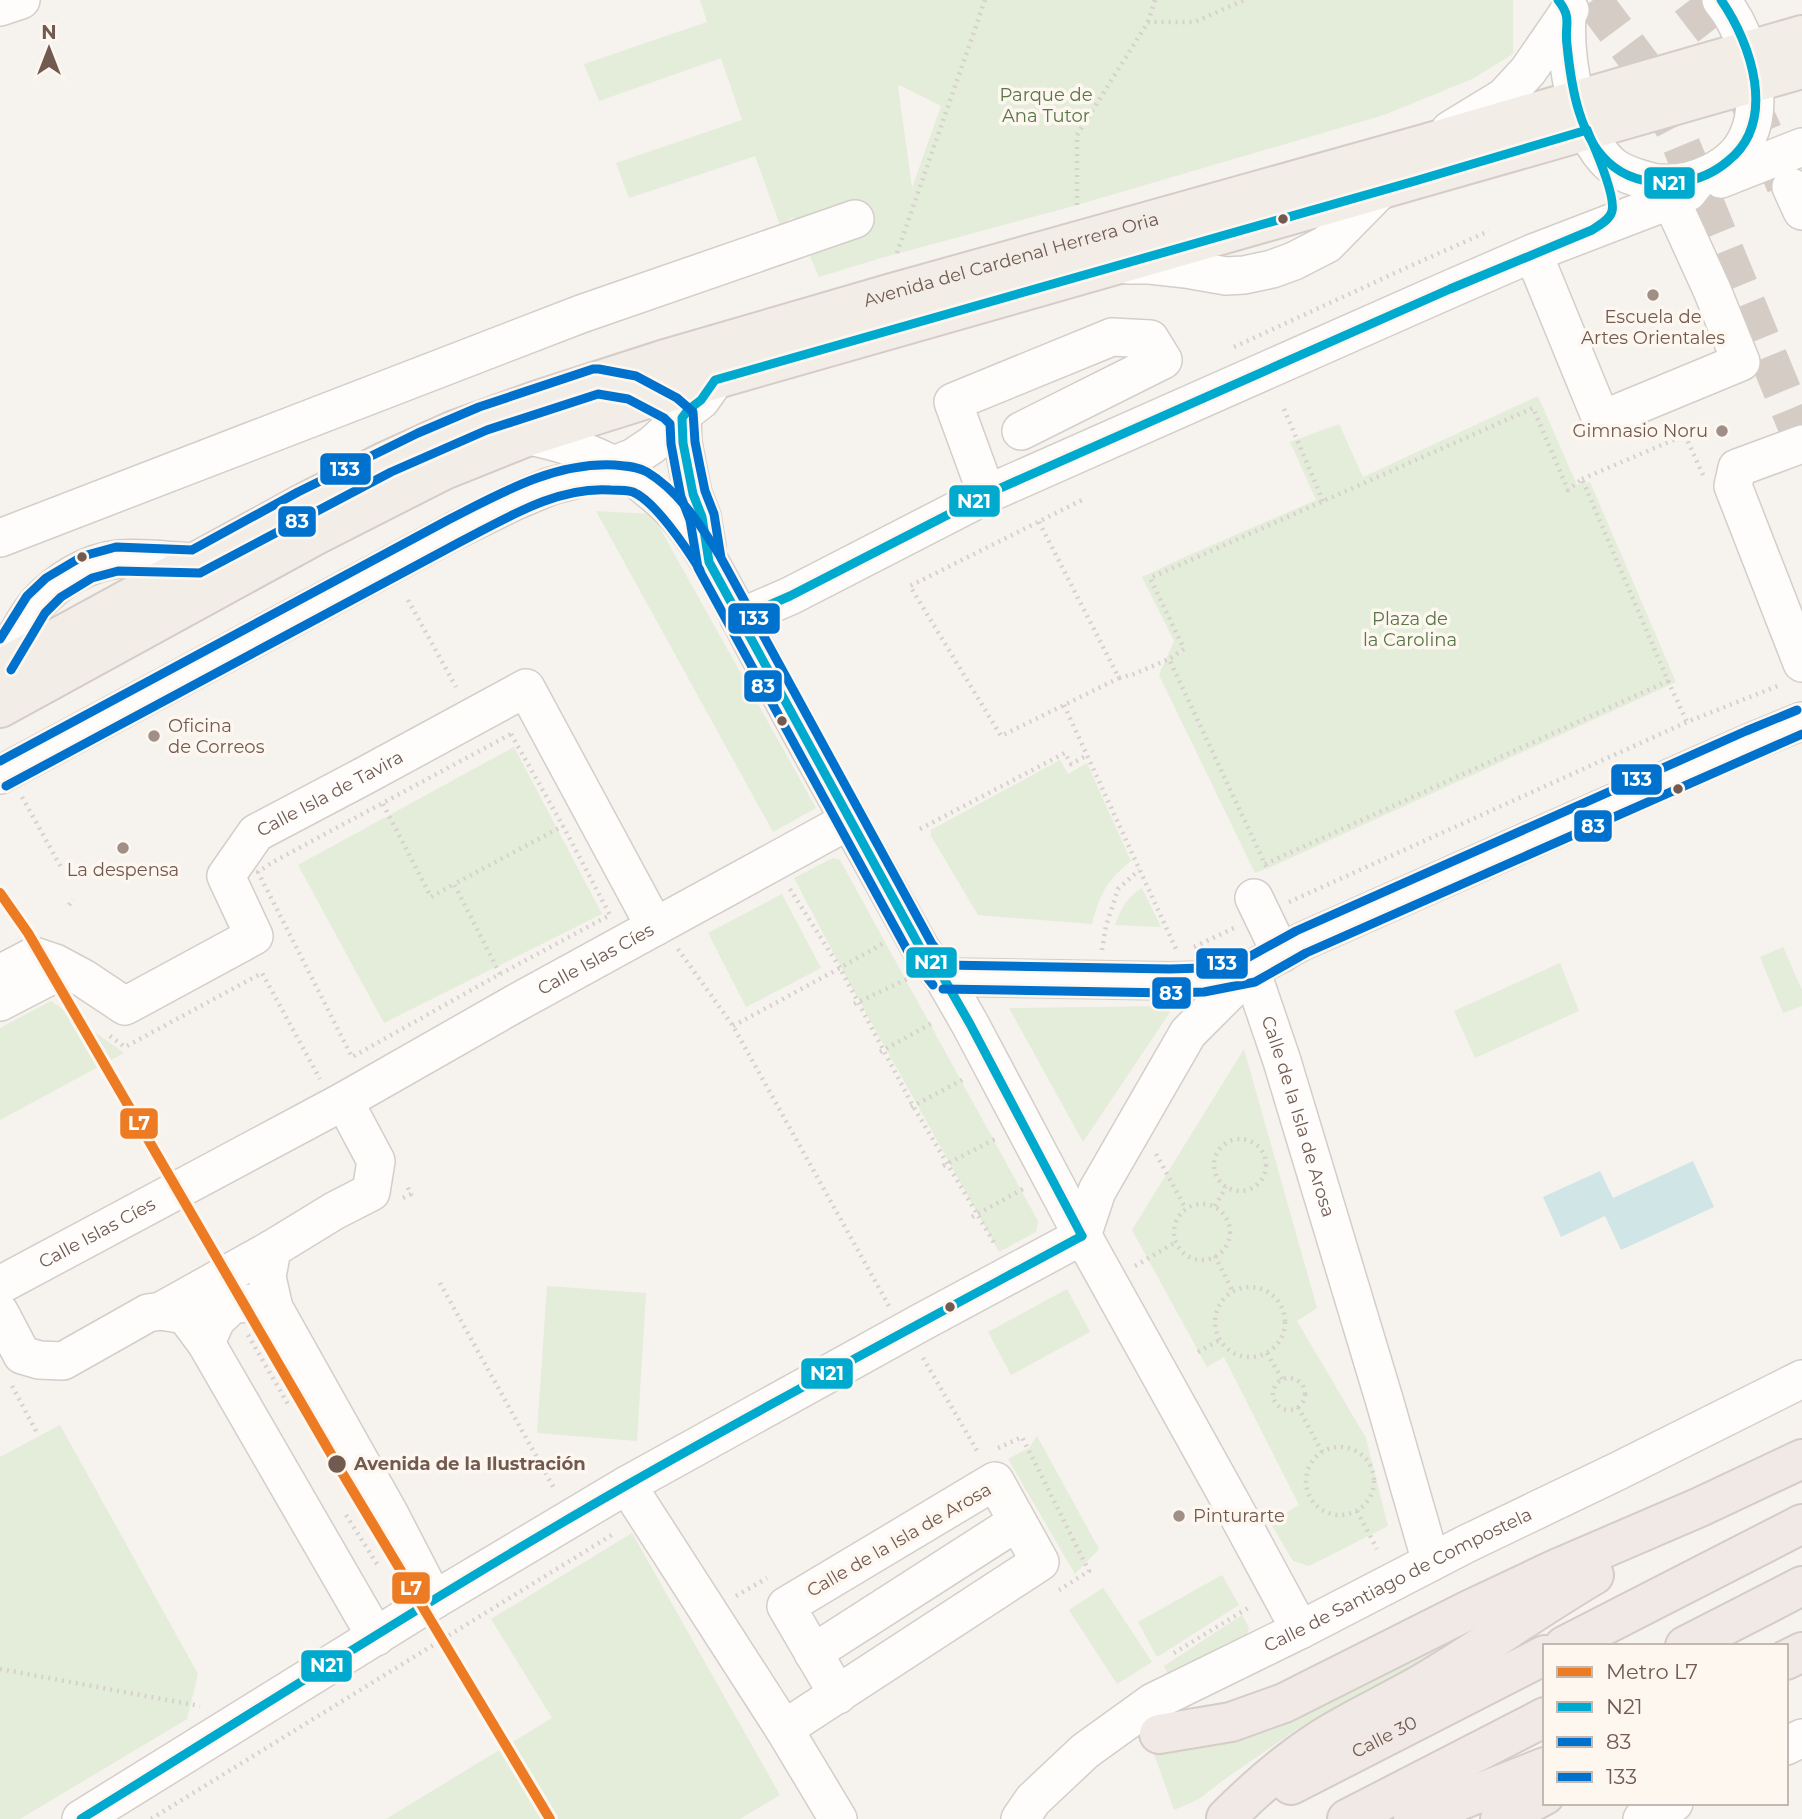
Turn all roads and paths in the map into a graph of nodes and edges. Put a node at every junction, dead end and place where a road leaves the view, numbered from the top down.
1 (21, 0) edge
2 (985, 0) edge
3 (1156, 0) edge
4 (1244, 0) edge
5 (1567, 5) edge
6 (0, 7) edge
7 (1149, 22) junction
8 (1802, 34) edge
9 (1743, 44) edge
10 (1802, 69) edge
11 (1586, 125) junction
12 (1802, 142) edge
13 (1424, 144) junction
14 (1802, 147) edge
15 (1693, 184) junction
16 (1379, 191) junction
17 (1077, 205) dead end
18 (855, 219) dead end
19 (1592, 230) junction
20 (1489, 231) dead end
21 (897, 253) dead end
22 (1534, 253) junction
23 (1115, 265) junction
24 (1222, 352) dead end
25 (597, 380) junction
26 (715, 380) junction
27 (650, 398) junction
28 (1284, 409) dead end
29 (682, 418) junction
30 (1021, 431) dead end
31 (529, 436) junction
32 (1802, 444) edge
33 (627, 473) junction
34 (1582, 479) junction
35 (1707, 484) dead end
36 (987, 495) junction
37 (1086, 498) dead end
38 (1323, 501) junction
39 (1039, 522) junction
40 (0, 538) edge
41 (709, 562) junction
42 (408, 600) dead end
43 (739, 618) junction
44 (1169, 659) junction
45 (0, 667) edge
46 (1791, 673) edge
47 (1119, 678) junction
48 (1668, 681) junction
49 (456, 687) dead end
50 (1064, 705) junction
51 (0, 708) edge
52 (1687, 722) junction
53 (1798, 733) edge
54 (1086, 756) junction
55 (9, 782) edge
56 (383, 804) junction
57 (850, 820) junction
58 (563, 826) junction
59 (920, 829) dead end
60 (61, 867) dead end
61 (1139, 870) junction
62 (784, 880) dead end
63 (454, 884) junction
64 (73, 899) dead end
65 (69, 905) dead end
66 (1258, 906) junction
67 (663, 934) junction
68 (889, 940) dead end
69 (1191, 949) dead end
70 (1102, 954) dead end
71 (1179, 954) dead end
72 (1266, 962) junction
73 (65, 968) junction
74 (840, 968) junction
75 (0, 974) edge
76 (500, 974) junction
77 (926, 977) junction
78 (0, 1002) edge
79 (856, 1003) junction
80 (934, 1023) dead end
81 (733, 1026) junction
82 (103, 1031) dead end
83 (882, 1051) junction
84 (964, 1079) dead end
85 (334, 1094) junction
86 (912, 1107) junction
87 (998, 1138) dead end
88 (1156, 1154) dead end
89 (945, 1165) junction
90 (1226, 1187) junction
91 (1024, 1188) dead end
92 (411, 1194) dead end
93 (399, 1200) dead end
94 (1215, 1206) junction
95 (1186, 1209) junction
96 (974, 1216) junction
97 (1082, 1236) junction
98 (1176, 1242) junction
99 (272, 1249) junction
100 (999, 1252) dead end
101 (1215, 1256) junction
102 (1131, 1269) dead end
103 (440, 1283) dead end
104 (0, 1285) edge
105 (1233, 1292) junction
106 (274, 1308) junction
107 (161, 1311) junction
108 (893, 1312) dead end
109 (0, 1313) edge
110 (248, 1334) dead end
111 (1220, 1340) junction
112 (206, 1343) junction
113 (1198, 1352) dead end
114 (1267, 1353) junction
115 (923, 1358) dead end
116 (7, 1376) dead end
117 (1282, 1379) junction
118 (1802, 1379) edge
119 (1298, 1407) junction
120 (296, 1417) dead end
121 (36, 1431) dead end
122 (1322, 1452) junction
123 (980, 1456) dead end
124 (1802, 1459) edge
125 (1802, 1465) edge
126 (560, 1498) dead end
127 (636, 1499) junction
128 (1357, 1511) junction
129 (1017, 1522) junction
130 (1802, 1524) edge
131 (1377, 1549) dead end
132 (1431, 1562) junction
133 (1802, 1586) edge
134 (434, 1600) junction
135 (1300, 1630) junction
136 (376, 1637) junction
137 (1568, 1644) edge
138 (1689, 1644) edge
139 (813, 1653) junction
140 (1543, 1657) edge
141 (0, 1669) edge
142 (838, 1695) junction
143 (200, 1706) dead end
144 (1543, 1718) edge
145 (784, 1729) junction
146 (1159, 1734) joint
147 (1543, 1768) edge
148 (1543, 1796) edge
149 (1670, 1805) edge
150 (1027, 1810) edge
151 (82, 1819) edge
152 (151, 1819) edge
153 (838, 1819) edge
154 (1226, 1819) edge
155 (1347, 1819) edge
156 (1413, 1819) edge
157 (1500, 1819) edge
158 (1642, 1819) edge

1 - 6 street
2 - 21 path
3 - 7 path
4 - 7 path
5 - 11 street, Avenida del Cardenal Herrera Oria
5 - 13 street, Avenida del Cardenal Herrera Oria
7 - 17 path
8 - 9 main road, Avenida del Cardenal Herrera Oria
9 - 10 main road, Avenida del Cardenal Herrera Oria
9 - 11 main road, Avenida del Cardenal Herrera Oria
9 - 12 street
9 - 15 street
11 - 13 main road, Avenida del Cardenal Herrera Oria
11 - 15 street
11 - 16 main road, Avenida del Cardenal Herrera Oria
11 - 19 street
13 - 25 main road, Avenida del Cardenal Herrera Oria
14 - 15 street
15 - 19 street
15 - 22 street
16 - 23 main road, Avenida del Cardenal Herrera Oria
16 - 23 street, Avenida del Cardenal Herrera Oria
18 - 40 street
19 - 22 street
20 - 24 path
22 - 36 street
23 - 26 main road, Avenida del Cardenal Herrera Oria
25 - 27 street
25 - 45 main road, Avenida del Cardenal Herrera Oria
26 - 27 main road, Avenida del Cardenal Herrera Oria
26 - 29 street
27 - 29 street
27 - 31 main road, Avenida del Cardenal Herrera Oria
28 - 38 path
29 - 33 street
29 - 41 street
30 - 36 street
31 - 33 street
31 - 51 main road, Avenida del Cardenal Herrera Oria
32 - 46 street
33 - 41 street
33 - 55 street
34 - 35 path
34 - 38 path
34 - 48 path
36 - 43 street
37 - 39 path
38 - 44 path
39 - 47 path
39 - 50 path
41 - 43 street
42 - 49 path
43 - 57 street
44 - 47 path
44 - 48 path
46 - 52 path
47 - 50 path
48 - 52 path
50 - 54 path
52 - 66 path
53 - 72 street
54 - 59 path
54 - 61 path
55 - 60 path
56 - 58 path
56 - 63 path
56 - 76 path
57 - 67 street, Calle Islas Cíes
57 - 77 street
58 - 63 path
58 - 76 path
61 - 70 path
61 - 71 path
62 - 74 path
63 - 76 path
64 - 65 path
66 - 69 path
66 - 72 street, Calle de la Isla de Arosa
67 - 73 street, Calle Isla de Tavira
67 - 81 path
67 - 85 street, Calle Islas Cíes
68 - 74 path
72 - 77 street
72 - 97 street
72 - 132 street, Calle de la Isla de Arosa
73 - 75 street, Calle Isla de Tavira
73 - 78 street
74 - 79 path
74 - 81 path
77 - 79 path
77 - 97 street
79 - 83 path
80 - 83 path
81 - 108 path
82 - 85 path
83 - 86 path
84 - 86 path
85 - 99 street
85 - 104 street, Calle Islas Cíes
86 - 89 path
87 - 89 path
88 - 95 path
89 - 96 path
90 - 90 path
90 - 94 path
91 - 96 path
92 - 93 path
94 - 95 path
94 - 101 path
95 - 98 path
96 - 100 path
97 - 127 street
97 - 135 street
98 - 101 path
98 - 102 path
99 - 106 street
99 - 107 street
101 - 105 path
103 - 126 path
105 - 111 path
105 - 114 path
106 - 112 street
106 - 134 street
107 - 109 street
107 - 112 street
110 - 120 path
111 - 113 path
111 - 114 path
112 - 136 street
114 - 117 path
115 - 123 path
116 - 121 path
117 - 119 path
117 - 119 path
118 - 132 street, Calle de Santiago de Compostela
119 - 122 path
122 - 128 path
122 - 128 path
124 - 146 highway
125 - 154 highway
127 - 134 street
127 - 145 street
127 - 152 path
128 - 131 path
129 - 139 street
129 - 139 street, Calle de la Isla de Arosa
129 - 142 street, Calle de la Isla de Arosa
130 - 137 highway
132 - 135 street, Calle de Santiago de Compostela
133 - 138 highway
134 - 136 street
135 - 150 street, Calle de Santiago de Compostela
136 - 151 street
139 - 142 street, Calle de la Isla de Arosa
140 - 154 highway, Calle 30
141 - 143 path
142 - 145 street, Calle de la Isla de Arosa
144 - 155 highway
145 - 153 street
146 - 150 street
147 - 156 highway
148 - 157 highway
149 - 158 street

